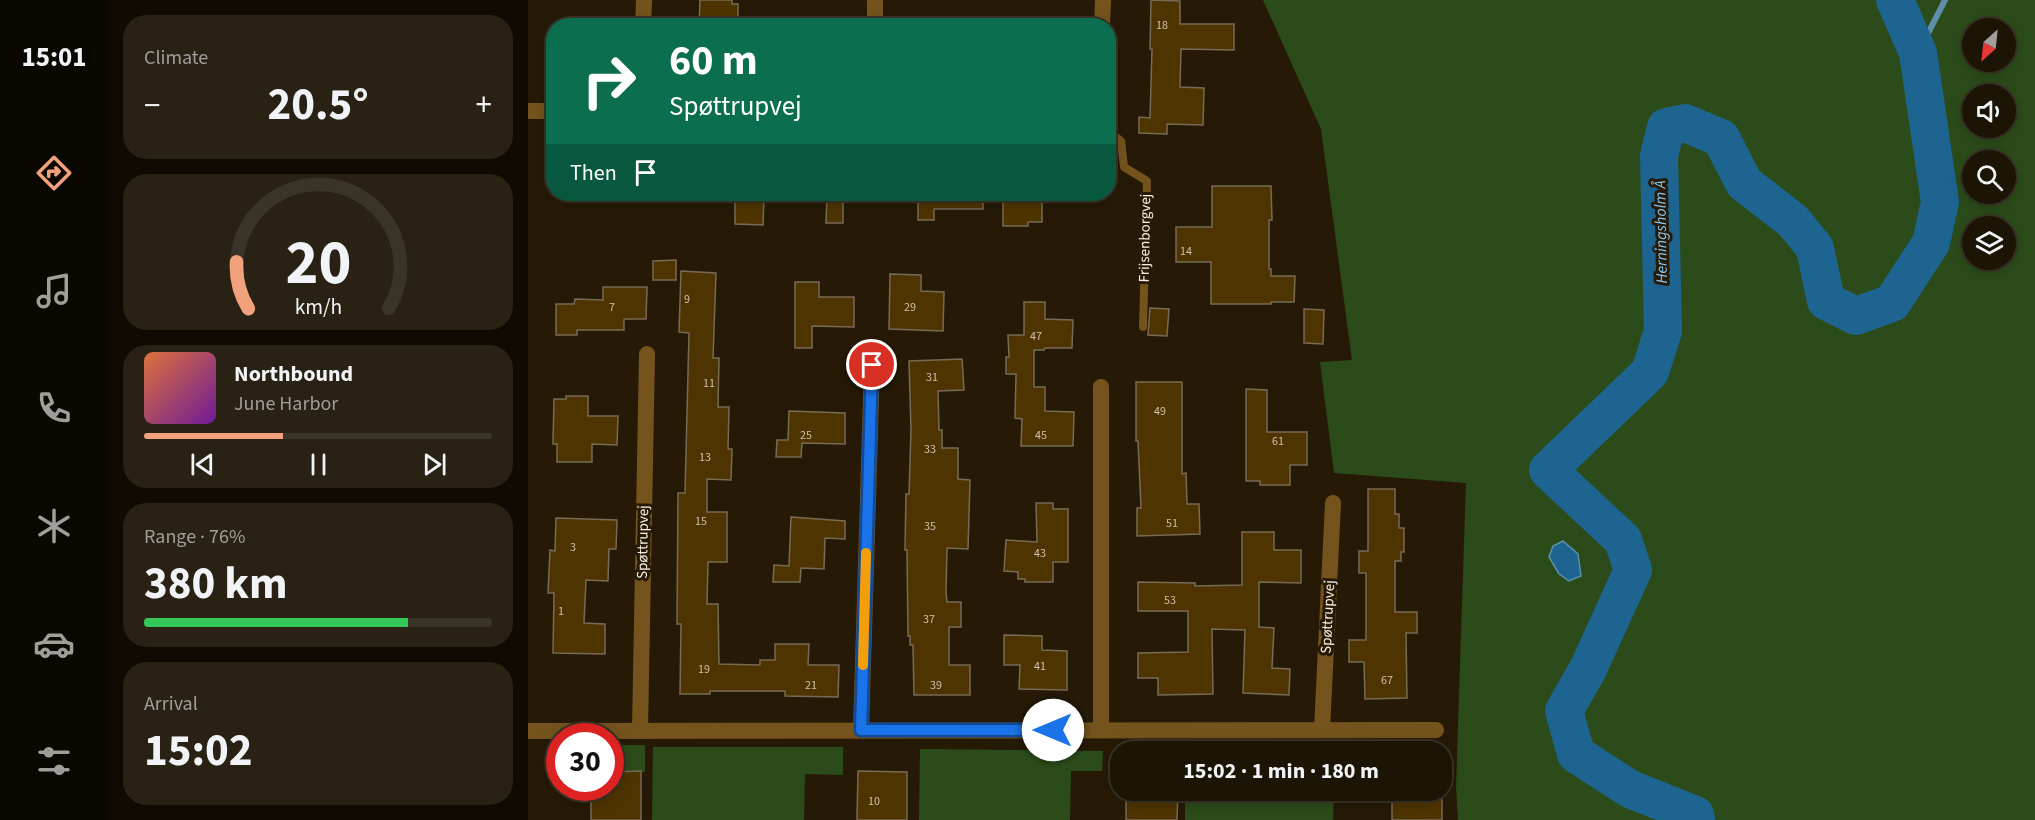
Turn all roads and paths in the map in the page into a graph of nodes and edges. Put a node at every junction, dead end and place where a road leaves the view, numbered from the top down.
1 (644, 0) edge
2 (875, 0) edge
3 (1103, 0) edge
4 (643, 18) edge
5 (875, 18) edge
6 (1102, 18) edge
7 (528, 111) edge
8 (546, 111) edge
9 (1116, 138) edge
10 (1143, 327) dead end
11 (647, 354) dead end
12 (872, 365) dead end
13 (1101, 387) dead end
14 (1333, 503) dead end
15 (528, 730) edge
16 (640, 730) junction
17 (861, 730) junction
18 (1101, 730) junction
19 (1322, 730) junction
20 (1436, 730) dead end

1 - 4 street
2 - 5 street
3 - 6 street
7 - 8 street
9 - 10 lane, Frijsenborgvej
11 - 16 street, Spøttrupvej
12 - 17 street
13 - 18 street
14 - 19 street, Spøttrupvej
15 - 16 street
16 - 17 street
17 - 18 street
18 - 19 street
19 - 20 street

